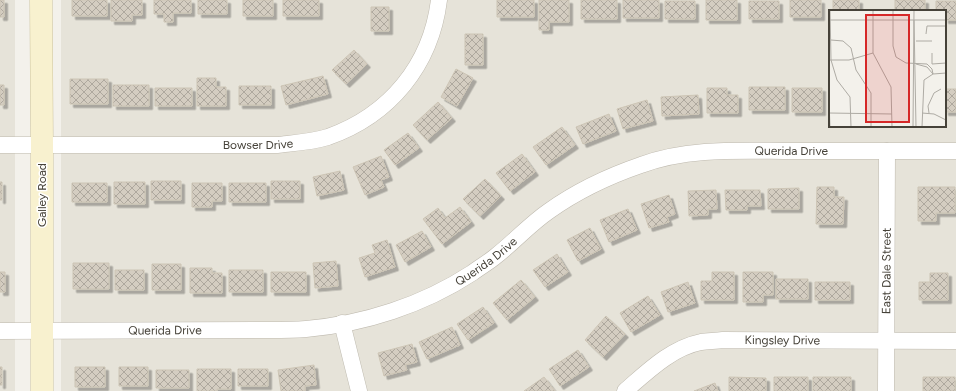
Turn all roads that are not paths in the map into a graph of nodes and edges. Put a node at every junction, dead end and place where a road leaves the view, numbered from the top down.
1 (41, 0) edge
2 (439, 0) edge
3 (0, 145) edge
4 (42, 145) junction
5 (887, 151) junction
6 (956, 151) edge
7 (342, 323) junction
8 (0, 331) edge
9 (42, 331) junction
10 (886, 341) junction
11 (956, 341) edge
12 (42, 391) edge
13 (359, 391) edge
14 (625, 391) edge
15 (886, 391) edge

1 - 4 main road, Galley Road
2 - 4 street, Bowser Drive
3 - 4 street, Bowser Drive
4 - 9 main road, Galley Road
5 - 6 street, Querida Drive
5 - 7 street, Querida Drive
5 - 10 street, East Dale Street
7 - 9 street, Querida Drive
7 - 13 street
8 - 9 street, Querida Drive
9 - 12 main road, Galley Road
10 - 11 street, Kingsley Drive
10 - 14 street, Kingsley Drive
10 - 15 street, East Dale Street

